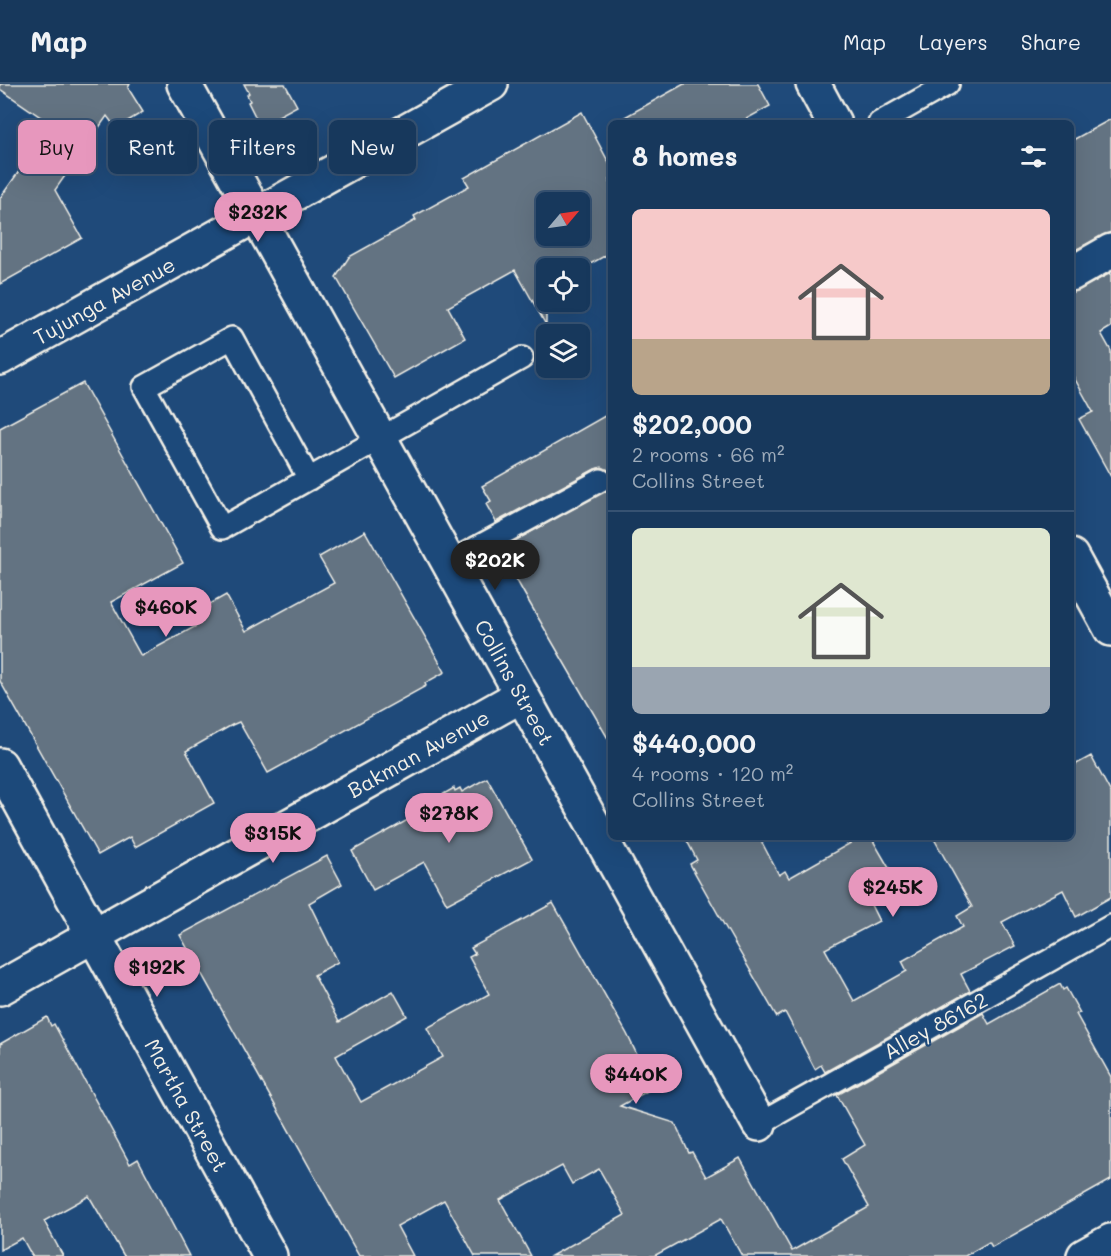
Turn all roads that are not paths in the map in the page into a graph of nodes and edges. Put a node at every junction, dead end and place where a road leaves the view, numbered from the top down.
1 (184, 84) edge
2 (491, 84) edge
3 (813, 84) edge
4 (948, 84) edge
5 (832, 120) edge
6 (884, 120) edge
7 (256, 215) junction
8 (1111, 251) edge
9 (1074, 272) edge
10 (0, 358) edge
11 (522, 358) dead end
12 (382, 439) junction
13 (309, 479) junction
14 (601, 480) dead end
15 (1074, 561) edge
16 (450, 562) junction
17 (1111, 629) edge
18 (522, 695) junction
19 (0, 765) edge
20 (1111, 926) edge
21 (94, 935) junction
22 (0, 988) edge
23 (759, 1124) joint
24 (1111, 1241) edge
25 (270, 1256) edge
26 (1084, 1256) edge

1 - 7 street, Collins Street
2 - 7 street, Tujunga Avenue
3 - 5 street
4 - 6 lane
7 - 10 street, Tujunga Avenue
7 - 12 street, Collins Street
8 - 9 street
11 - 12 lane
12 - 13 lane
12 - 16 street, Collins Street
13 - 13 lane
14 - 16 lane
15 - 17 street
16 - 18 street, Collins Street
18 - 21 street, Bakman Avenue
18 - 23 street, Collins Street
19 - 21 street, Martha Street
20 - 23 lane, Alley 86162
21 - 22 street, Bakman Avenue
21 - 25 street, Martha Street
24 - 26 street

